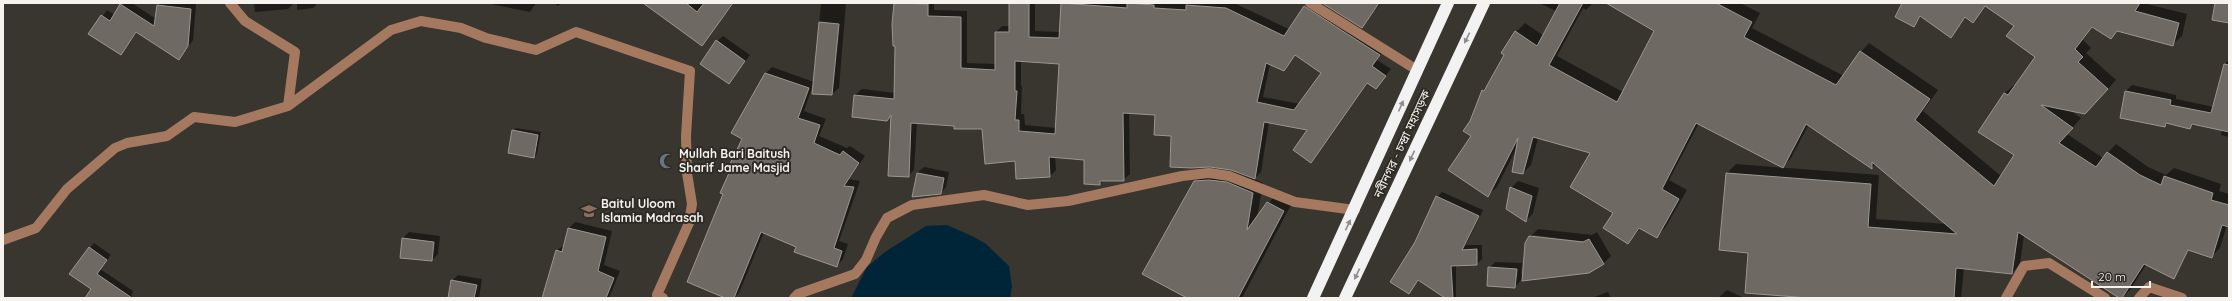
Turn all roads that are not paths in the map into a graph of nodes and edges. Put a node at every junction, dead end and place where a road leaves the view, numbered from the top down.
1 (230, 3) edge
2 (1310, 3) edge
3 (1448, 3) edge
4 (1484, 3) edge
5 (1417, 70) junction
6 (288, 106) junction
7 (1355, 210) junction
8 (3, 240) edge
9 (663, 298) edge
10 (794, 298) edge
11 (1313, 298) edge
12 (1345, 298) edge
13 (2006, 298) edge
14 (2104, 298) edge
15 (2139, 298) edge
16 (2182, 298) edge

1 - 6 street
2 - 5 street
3 - 5 highway, নবীনগর - চন্দ্রা মহাসড়ক
4 -> 12 highway, নবীনগর - চন্দ্রা মহাসড়ক
7 -> 5 highway, নবীনগর - চন্দ্রা মহাসড়ক
6 - 8 street
6 - 9 street
7 - 10 street
11 -> 7 highway, নবীনগর - চন্দ্রা মহাসড়ক
13 - 14 street
15 - 16 street

